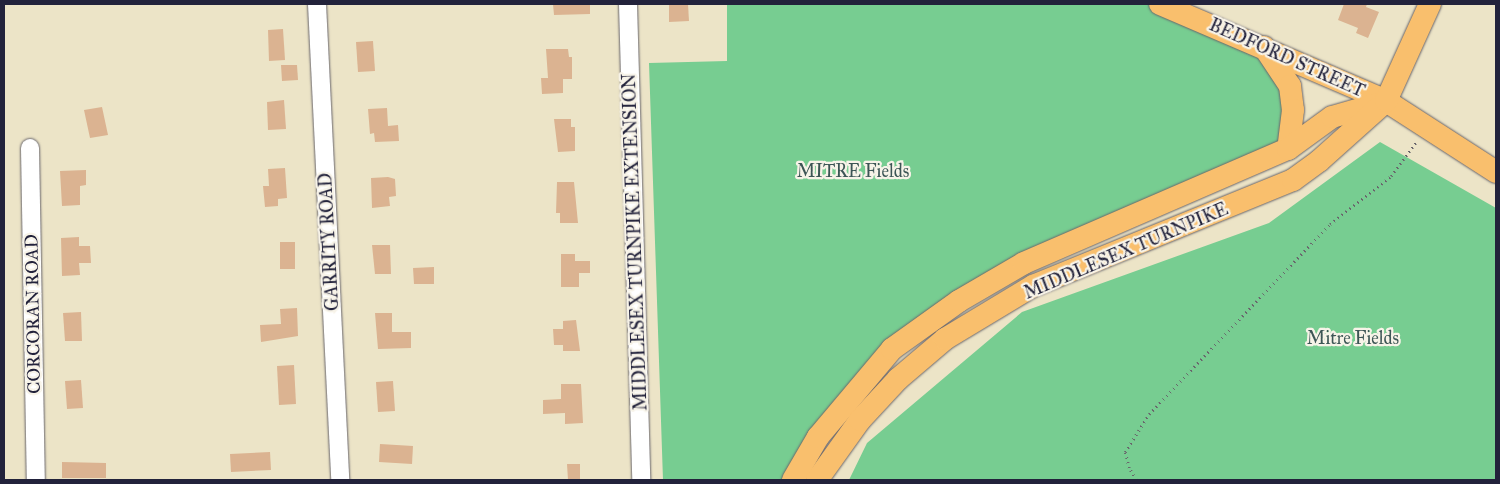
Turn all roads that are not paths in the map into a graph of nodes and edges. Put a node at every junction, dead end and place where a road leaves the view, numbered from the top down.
1 (318, 4) edge
2 (628, 4) edge
3 (1160, 4) edge
4 (1430, 4) edge
5 (1264, 46) junction
6 (1386, 101) junction
7 (30, 148) dead end
8 (1288, 149) junction
9 (1496, 172) edge
10 (36, 480) edge
11 (340, 480) edge
12 (641, 480) edge
13 (793, 480) edge
14 (818, 480) edge

1 - 11 street, GARRITY ROAD
2 - 12 street, MIDDLESEX TURNPIKE EXTENSION
3 - 5 main road, BEDFORD STREET
4 - 6 main road, MIDDLESEX TURNPIKE
5 - 6 main road, BEDFORD STREET
5 - 8 main road
6 - 8 main road, MIDDLESEX TURNPIKE
6 - 9 main road, BEDFORD STREET
6 - 14 main road, MIDDLESEX TURNPIKE
7 - 10 street, CORCORAN ROAD
8 - 13 main road, MIDDLESEX TURNPIKE

